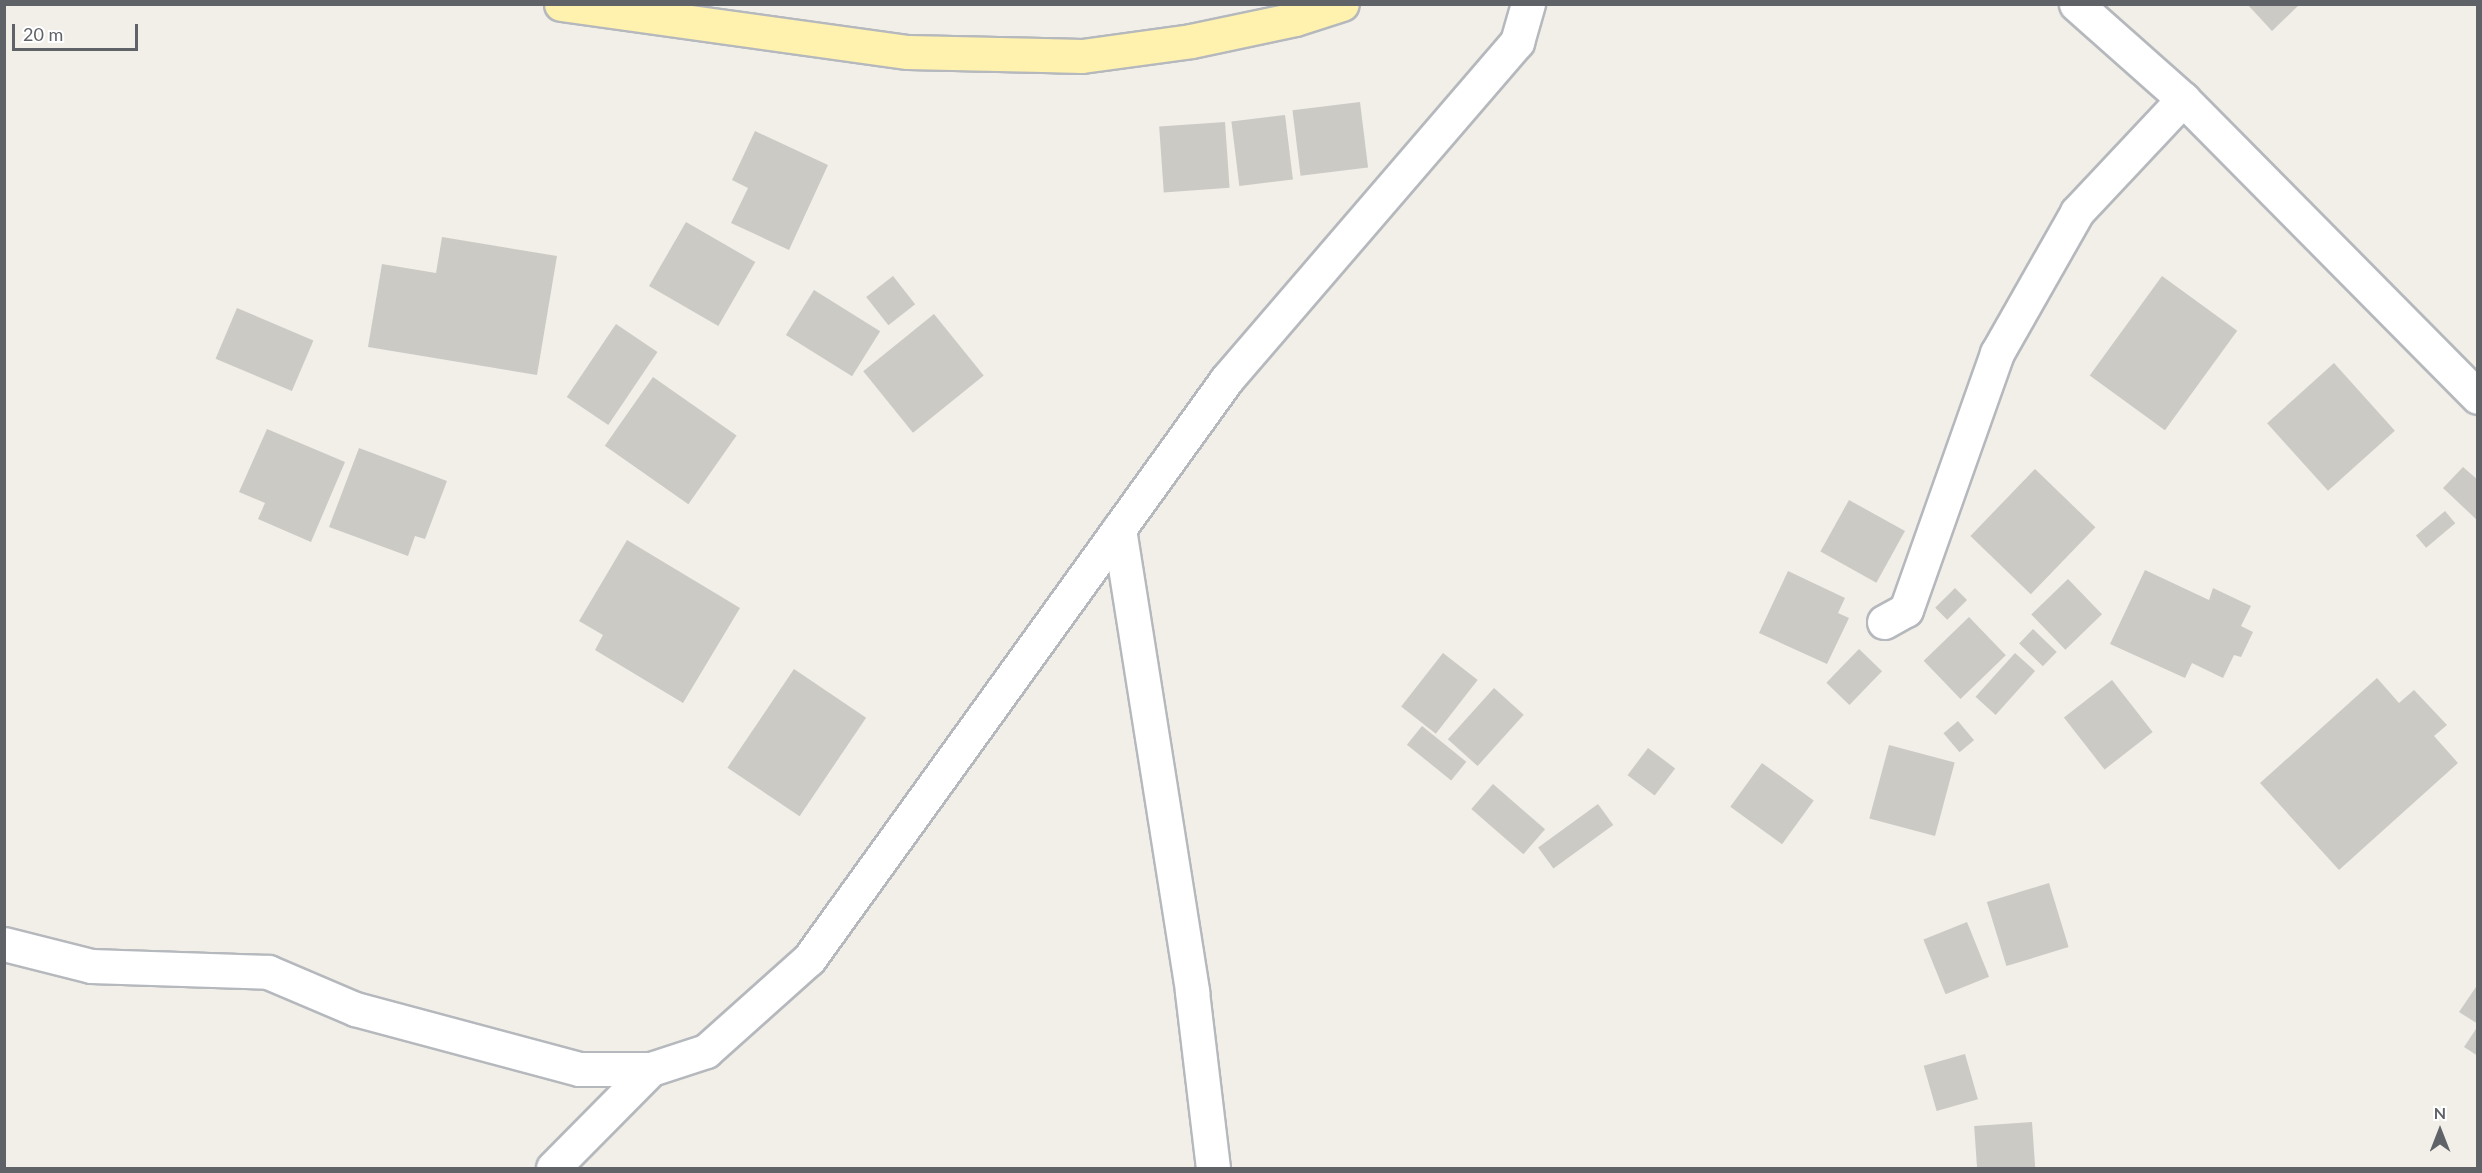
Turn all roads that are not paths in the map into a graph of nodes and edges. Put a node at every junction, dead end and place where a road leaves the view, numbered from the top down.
1 (561, 4) edge
2 (1342, 4) edge
3 (1528, 4) edge
4 (2076, 4) edge
5 (2183, 99) junction
6 (2478, 397) edge
7 (1119, 529) junction
8 (1884, 622) dead end
9 (4, 944) edge
10 (651, 1069) junction
11 (553, 1168) edge
12 (1213, 1168) edge

1 - 2 main road
3 - 7 street
4 - 5 street
5 - 6 street
5 - 8 street
7 - 10 street
7 - 12 street
9 - 10 street
10 - 11 street

